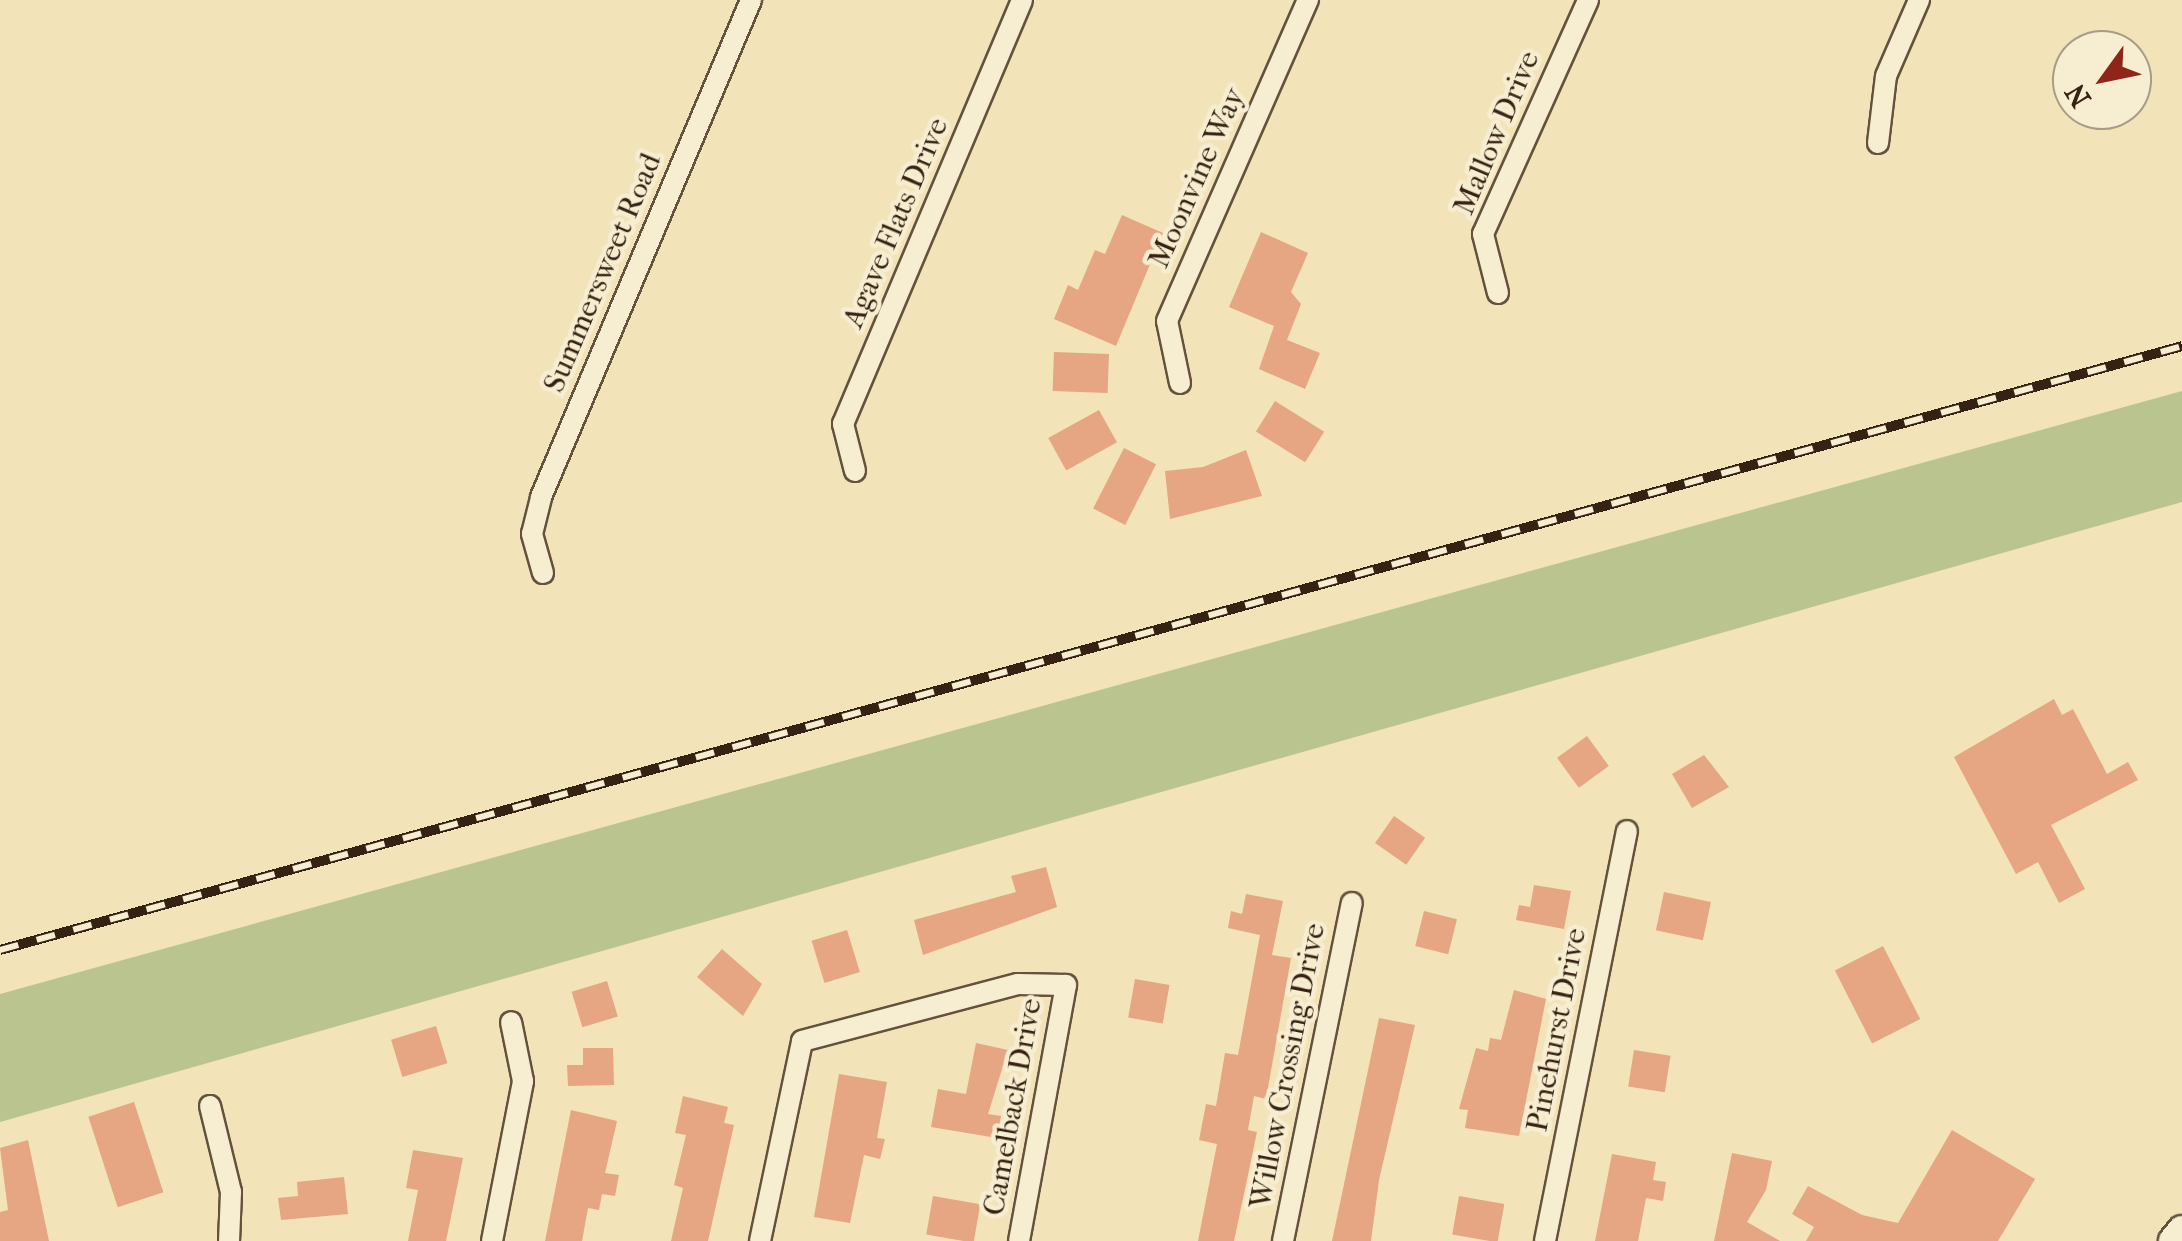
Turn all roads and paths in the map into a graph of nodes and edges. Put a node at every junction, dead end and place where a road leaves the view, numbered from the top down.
1 (751, 0) edge
2 (1022, 0) edge
3 (1308, 0) edge
4 (1588, 0) edge
5 (1919, 0) edge
6 (1878, 143) dead end
7 (1498, 292) dead end
8 (1180, 383) dead end
9 (855, 471) dead end
10 (543, 573) dead end
11 (1627, 831) dead end
12 (1352, 903) dead end
13 (511, 1022) dead end
14 (210, 1106) dead end
15 (2182, 1230) edge
16 (228, 1241) edge
17 (492, 1241) edge
18 (760, 1241) edge
19 (1018, 1241) edge
20 (1284, 1241) edge
21 (1545, 1241) edge
22 (2173, 1241) edge

1 - 10 street, Summersweet Road
2 - 9 street, Agave Flats Drive
3 - 8 street, Moonvine Way
4 - 7 street, Mallow Drive
5 - 6 street
11 - 21 street, Pinehurst Drive
12 - 20 street, Willow Crossing Drive
13 - 17 street
14 - 16 street
15 - 22 main road
18 - 19 street, Camelback Drive

